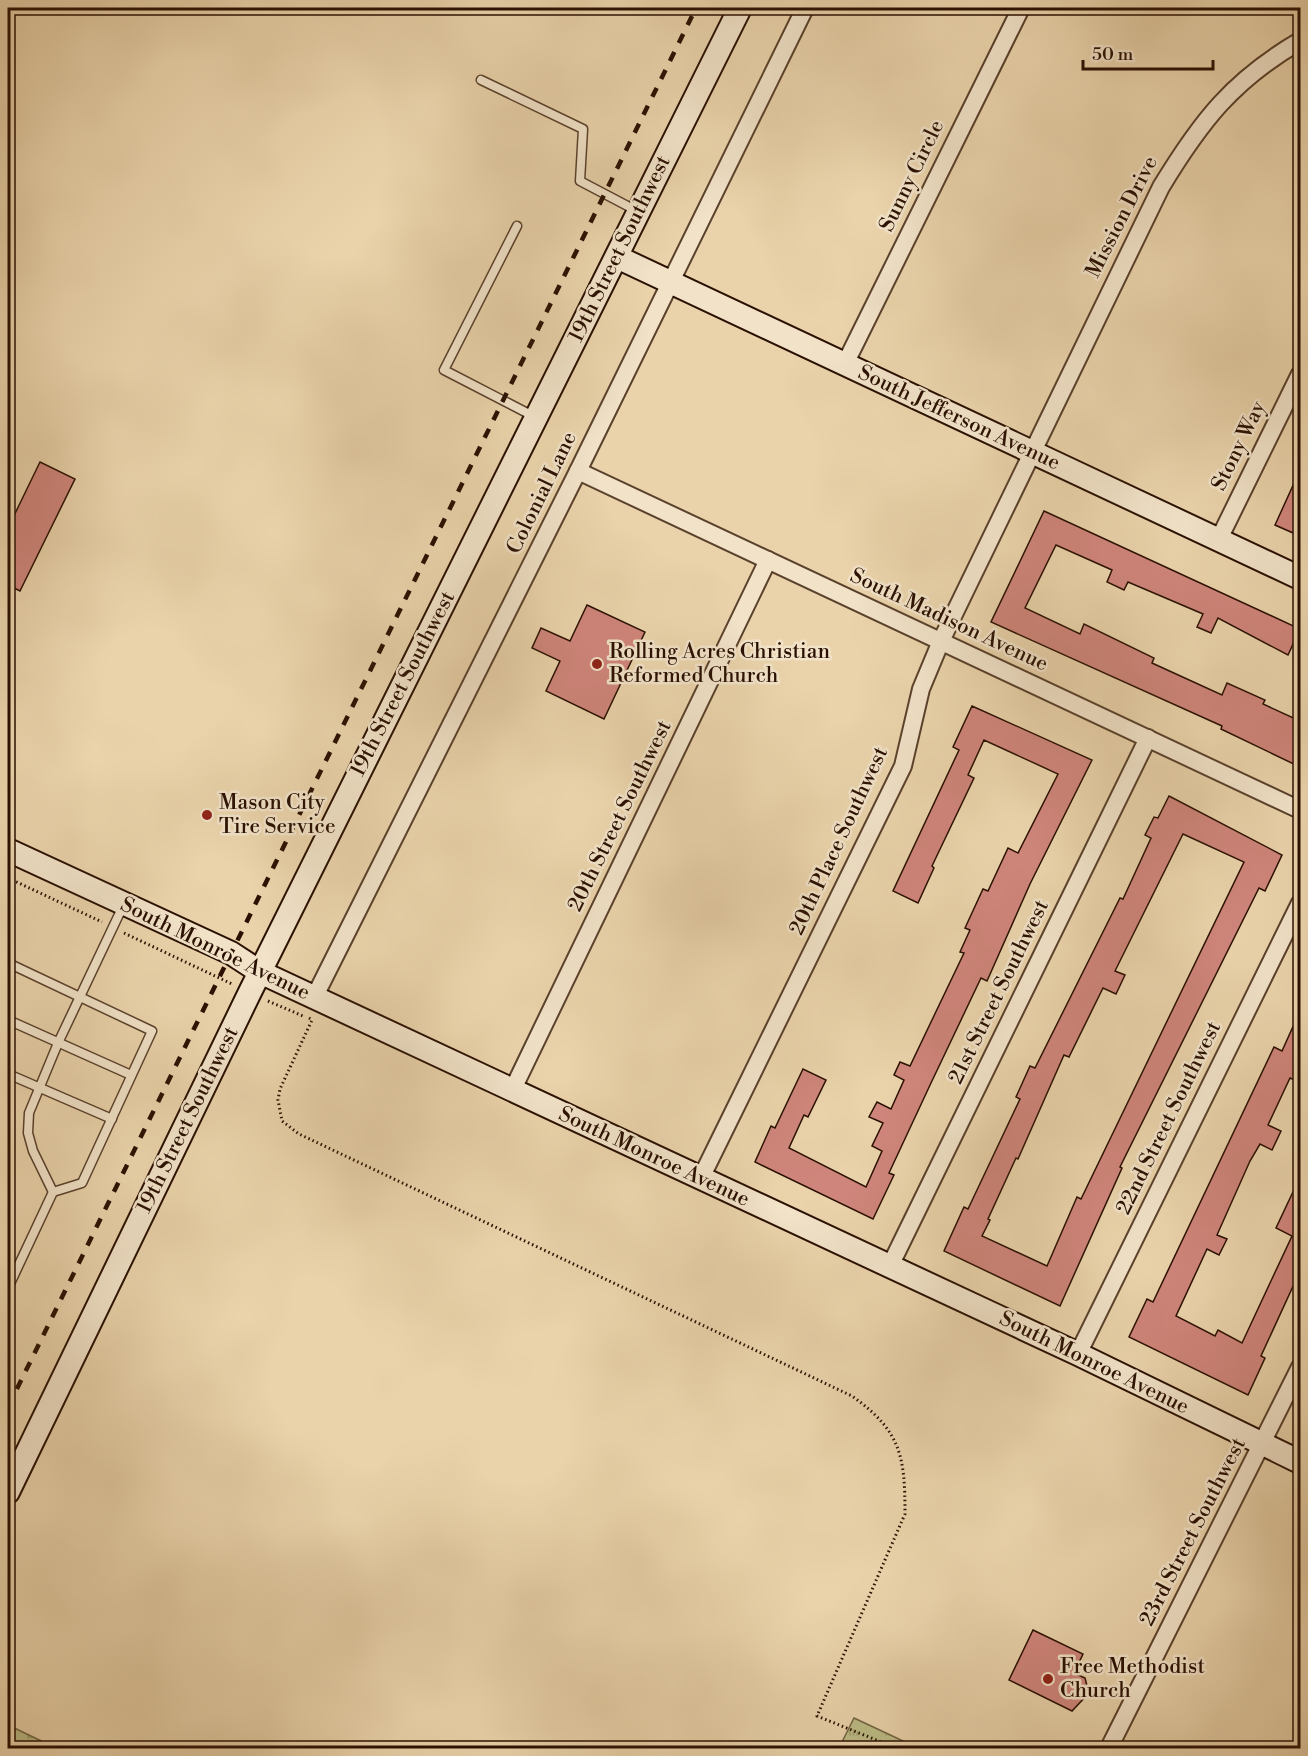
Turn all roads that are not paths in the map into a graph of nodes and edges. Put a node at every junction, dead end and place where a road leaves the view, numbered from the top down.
1 (740, 8) edge
2 (805, 8) edge
3 (1021, 8) edge
4 (1300, 41) edge
5 (481, 80) dead end
6 (639, 212) junction
7 (517, 226) dead end
8 (617, 257) junction
9 (671, 282) junction
10 (844, 364) junction
11 (1300, 374) edge
12 (537, 417) junction
13 (1031, 452) junction
14 (578, 471) junction
15 (1219, 539) junction
16 (768, 560) junction
17 (1300, 578) edge
18 (941, 641) junction
19 (1148, 738) junction
20 (1300, 810) edge
21 (8, 850) edge
22 (1300, 903) edge
23 (124, 904) junction
24 (8, 963) edge
25 (260, 972) junction
26 (81, 998) junction
27 (313, 1009) junction
28 (8, 1020) edge
29 (58, 1043) junction
30 (8, 1074) edge
31 (131, 1076) junction
32 (40, 1088) junction
33 (512, 1091) junction
34 (112, 1119) junction
35 (700, 1178) junction
36 (54, 1192) junction
37 (890, 1266) junction
38 (8, 1288) edge
39 (1078, 1354) junction
40 (1300, 1367) edge
41 (1262, 1445) junction
42 (1300, 1462) edge
43 (8, 1492) edge
44 (1109, 1749) edge

1 - 6 main road, 19th Street Southwest
2 - 9 street, Colonial Lane
3 - 10 street, Sunny Circle
4 - 13 street, Mission Drive
5 - 6 lane
6 - 8 main road, 19th Street Southwest
7 - 12 lane
8 - 9 main road, South Jefferson Avenue
8 - 12 main road, 19th Street Southwest
9 - 10 main road, South Jefferson Avenue
9 - 14 street, Colonial Lane
10 - 13 main road, South Jefferson Avenue
11 - 15 street, Stony Way
12 - 25 main road, 19th Street Southwest
13 - 15 main road, South Jefferson Avenue
13 - 18 street, 20th Place Southwest
14 - 16 street, South Madison Avenue
14 - 27 street, Colonial Lane
15 - 17 main road, South Jefferson Avenue
16 - 18 street, South Madison Avenue
16 - 33 street, 20th Street Southwest
18 - 19 street, South Madison Avenue
18 - 35 street, 20th Place Southwest
19 - 20 street, South Madison Avenue
19 - 37 street, 21st Street Southwest
21 - 23 main road, South Monroe Avenue
22 - 39 street, 22nd Street Southwest
23 - 25 main road, South Monroe Avenue
23 - 26 lane
24 - 26 lane
25 - 27 main road, South Monroe Avenue
25 - 43 main road, 19th Street Southwest
26 - 29 lane
26 - 31 lane
27 - 33 main road, South Monroe Avenue
28 - 29 lane
29 - 31 lane
29 - 32 lane
30 - 32 lane
31 - 34 lane
32 - 34 lane
32 - 36 lane
33 - 35 main road, South Monroe Avenue
34 - 36 lane
35 - 37 main road, South Monroe Avenue
36 - 38 lane
37 - 39 main road, South Monroe Avenue
39 - 41 main road, South Monroe Avenue
40 - 41 street, 23rd Street Southwest
41 - 42 main road, South Monroe Avenue
41 - 44 street, 23rd Street Southwest

